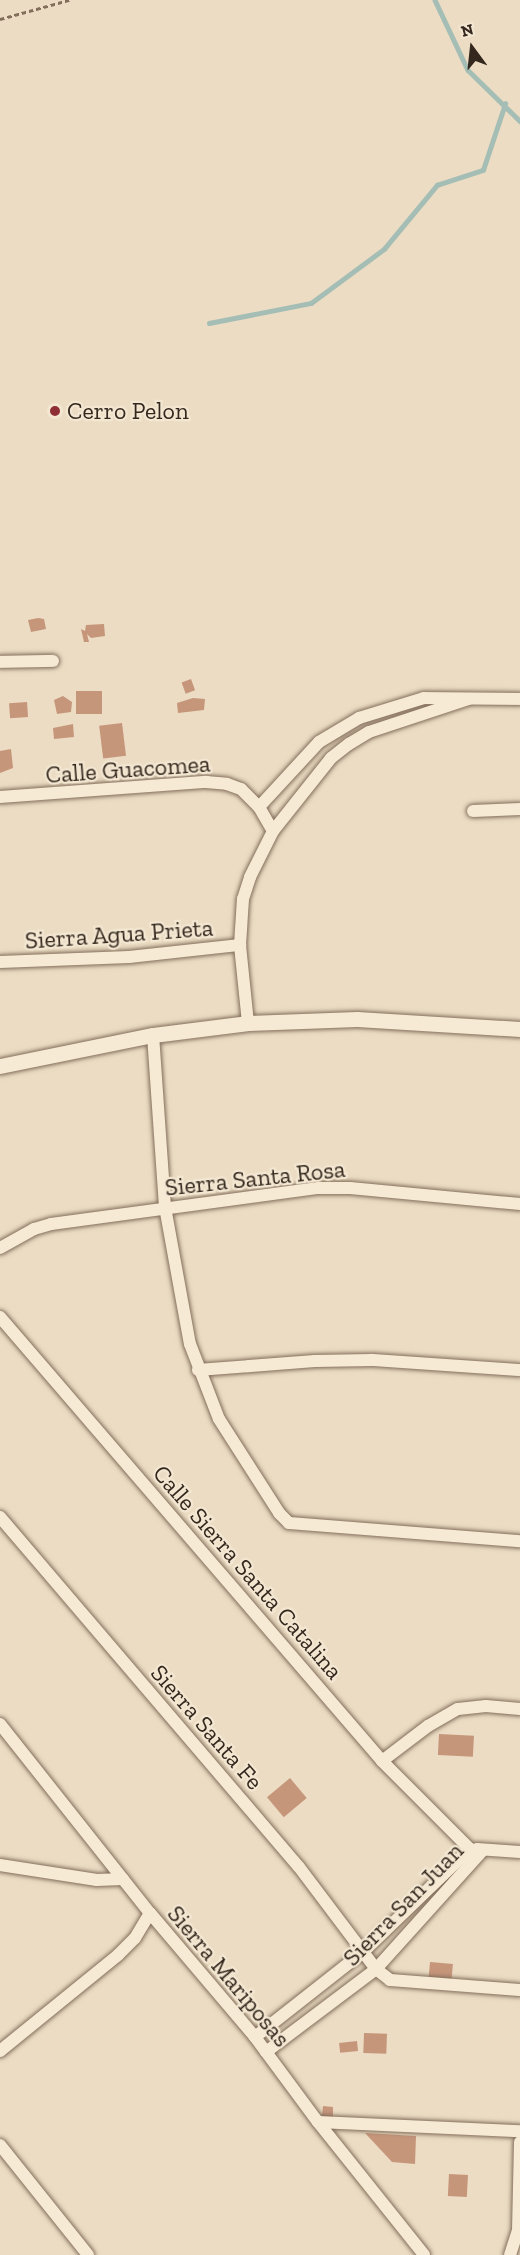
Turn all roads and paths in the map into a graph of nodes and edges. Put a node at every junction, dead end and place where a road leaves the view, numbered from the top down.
1 (69, 0) edge
2 (0, 19) edge
3 (53, 661) dead end
4 (0, 662) edge
5 (469, 699) junction
6 (520, 699) edge
7 (0, 797) edge
8 (260, 807) junction
9 (520, 809) edge
10 (473, 811) dead end
11 (273, 831) junction
12 (240, 945) junction
13 (0, 962) edge
14 (248, 1023) junction
15 (520, 1029) edge
16 (153, 1035) junction
17 (0, 1066) edge
18 (520, 1204) edge
19 (165, 1207) junction
20 (0, 1248) edge
21 (0, 1317) edge
22 (198, 1370) junction
23 (520, 1370) edge
24 (0, 1517) edge
25 (520, 1540) edge
26 (520, 1709) edge
27 (0, 1724) edge
28 (382, 1761) junction
29 (470, 1849) junction
30 (483, 1850) junction
31 (520, 1852) edge
32 (0, 1865) edge
33 (123, 1879) junction
34 (150, 1913) junction
35 (363, 1953) junction
36 (376, 1969) junction
37 (520, 1990) edge
38 (255, 2037) junction
39 (0, 2051) edge
40 (266, 2052) junction
41 (318, 2122) junction
42 (520, 2131) edge
43 (520, 2142) edge
44 (0, 2145) edge
45 (88, 2255) edge
46 (424, 2255) edge
47 (510, 2255) edge

1 - 2 path
3 - 4 street
5 - 6 street
5 - 8 street
5 - 11 street
7 - 8 street, Calle Guacomea
8 - 11 street, Calle Guacomea
9 - 10 street
11 - 12 street
12 - 13 street, Sierra Agua Prieta
12 - 14 street
14 - 15 street
14 - 16 street
16 - 17 street
16 - 19 street
18 - 19 street, Sierra Santa Rosa
19 - 20 street, Sierra Santa Rosa
19 - 22 street
21 - 28 street, Calle Sierra Santa Catalina
22 - 23 street
22 - 25 street
24 - 35 street, Sierra Santa Fe
26 - 28 street
27 - 33 street, Sierra Mariposas
28 - 29 street, Calle Sierra Santa Catalina
29 - 30 street
29 - 35 street, Sierra San Juan
30 - 31 street
30 - 36 street, Sierra San Juan
32 - 33 street
33 - 34 street, Sierra Mariposas
34 - 38 street, Sierra Mariposas
34 - 39 street
35 - 36 street, Sierra Santa Fe
35 - 38 street, Sierra San Juan
36 - 37 street
36 - 40 street, Sierra San Juan
38 - 40 street, Sierra Mariposas
40 - 41 street, Sierra Mariposas
41 - 42 street
41 - 46 street, Sierra Mariposas
43 - 47 street
44 - 45 street

